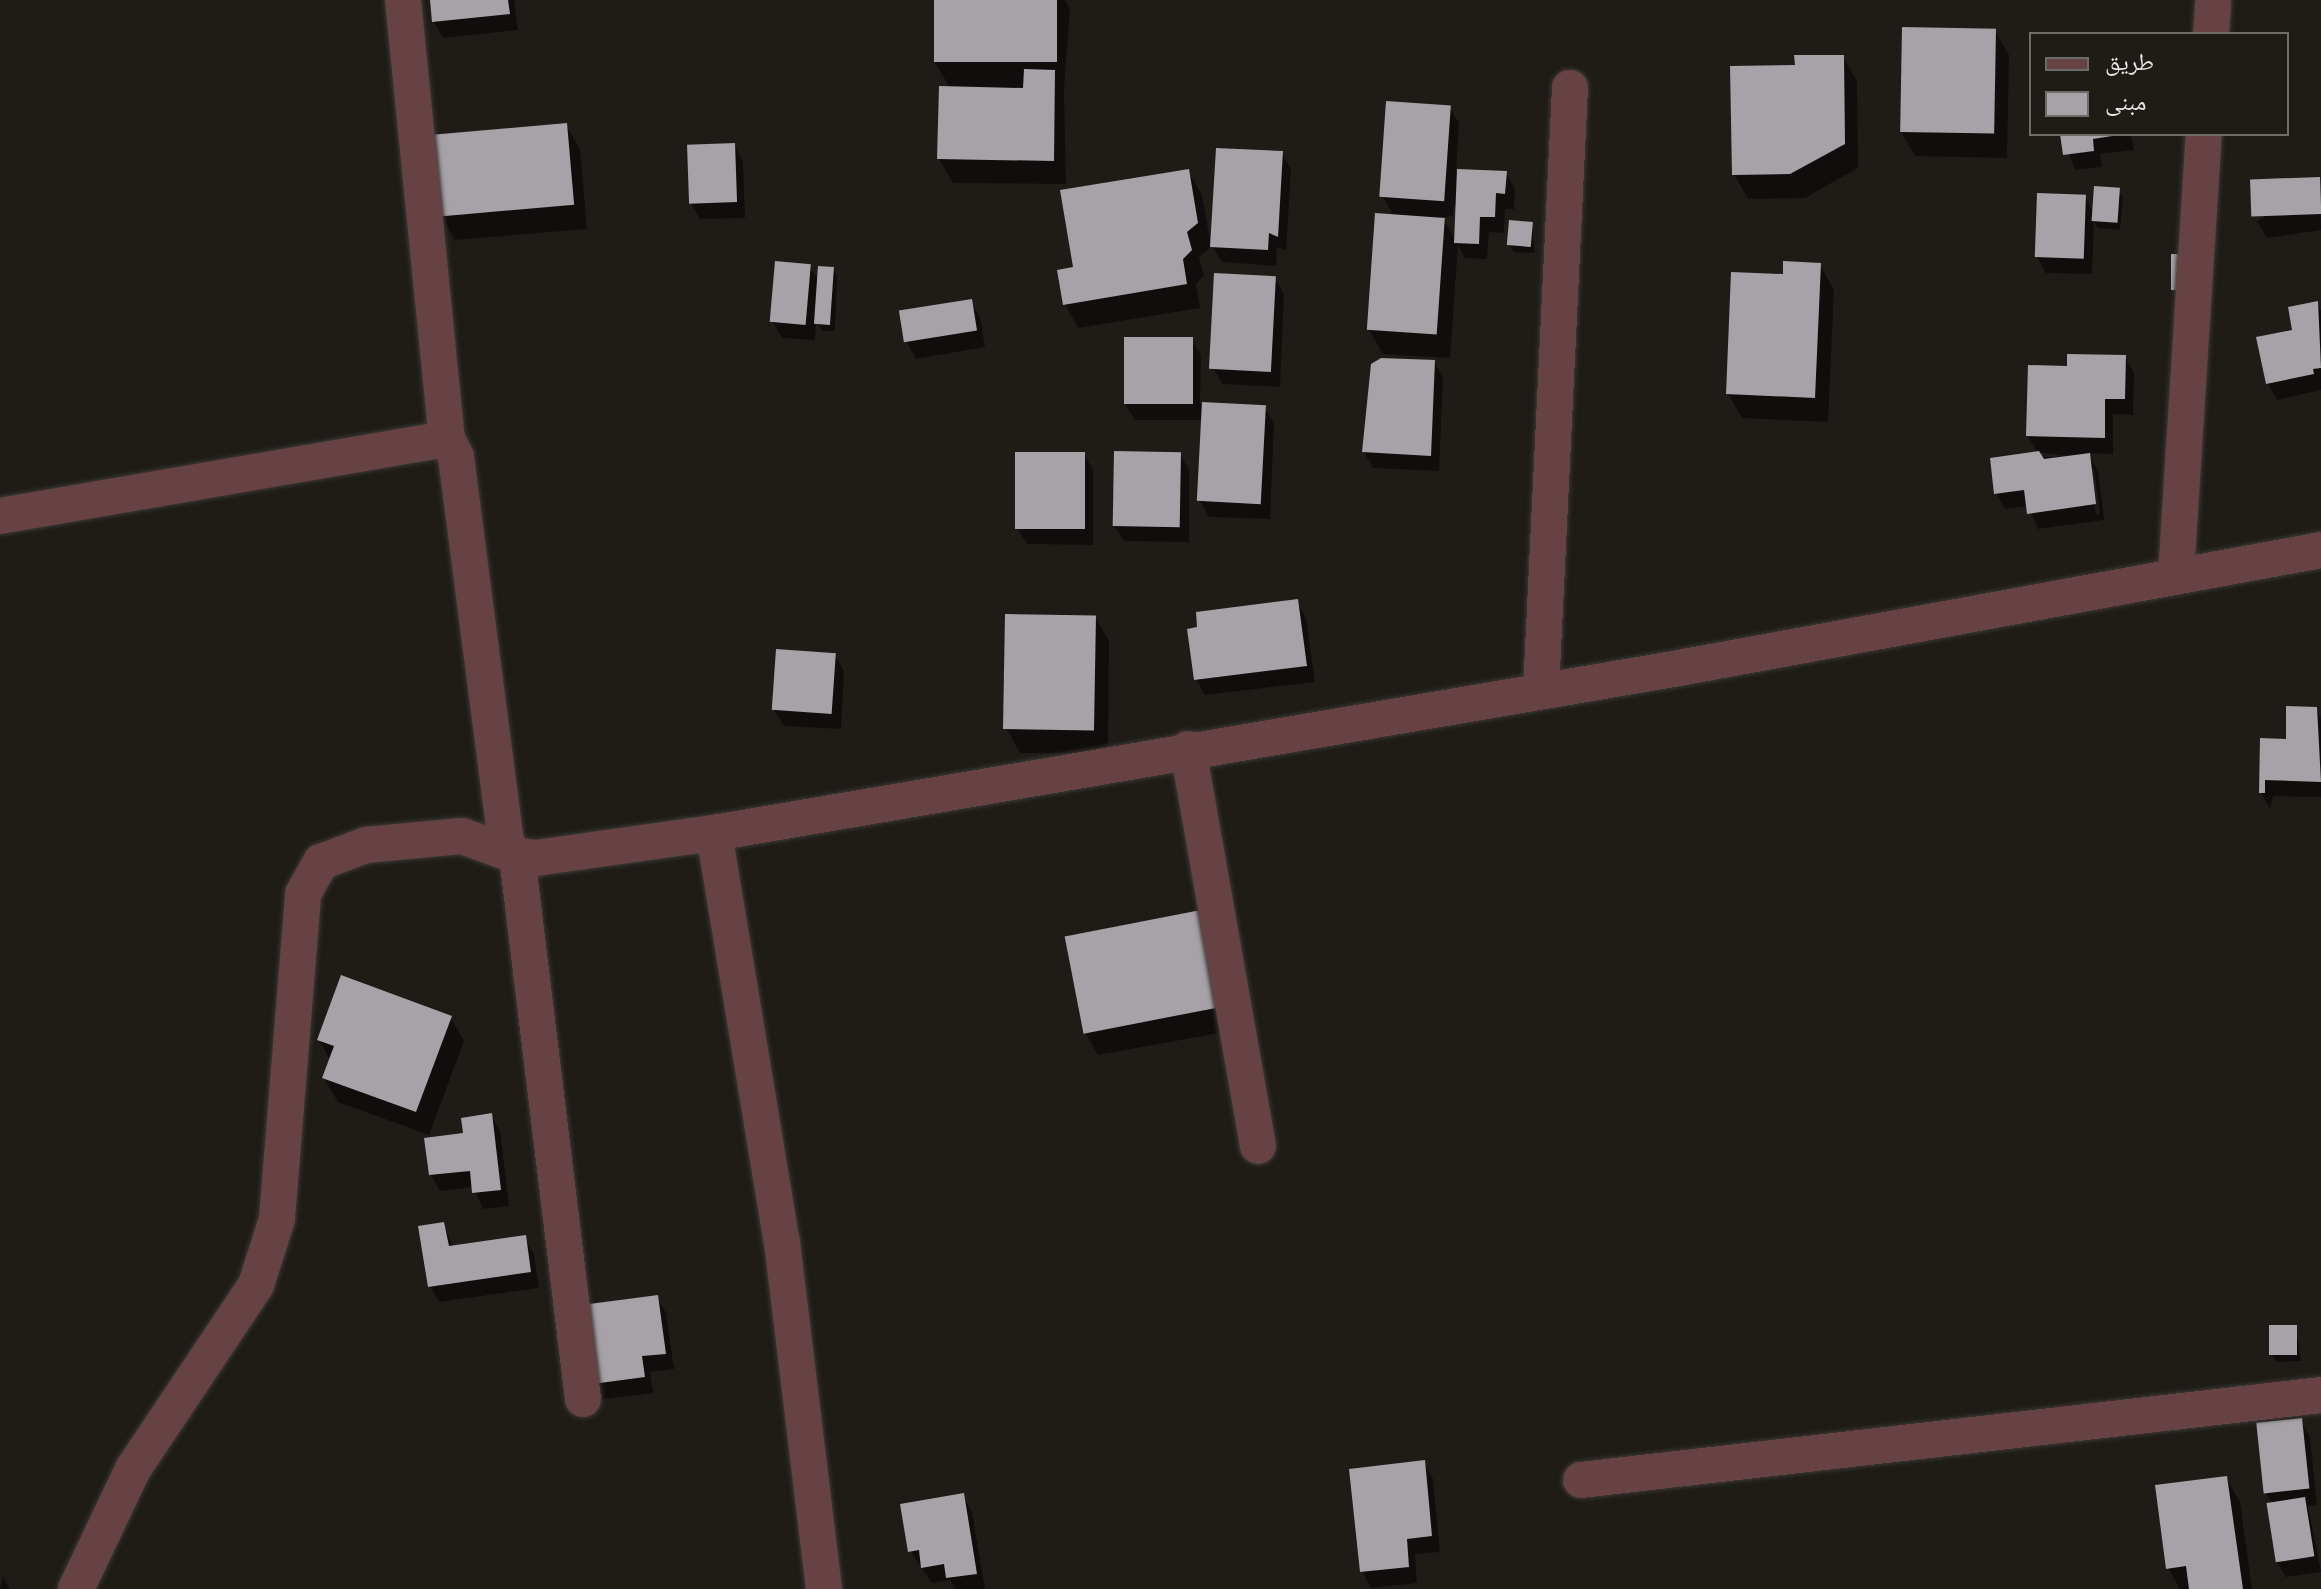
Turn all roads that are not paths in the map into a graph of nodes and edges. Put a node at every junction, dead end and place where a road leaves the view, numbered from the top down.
1 (403, 0) edge
2 (1570, 88) dead end
3 (2204, 136) edge
4 (447, 439) junction
5 (0, 516) edge
6 (2321, 550) edge
7 (2176, 575) junction
8 (1541, 691) junction
9 (1188, 749) junction
10 (714, 833) junction
11 (517, 856) junction
12 (1258, 1146) dead end
13 (2321, 1395) edge
14 (583, 1399) dead end
15 (1581, 1480) dead end
16 (76, 1589) edge
17 (824, 1589) edge

1 - 4 street
2 - 8 street
3 - 7 street
4 - 5 street
4 - 11 street
6 - 7 street
7 - 8 street
8 - 9 street
9 - 10 street
9 - 12 street
10 - 11 street
10 - 17 street
11 - 14 street
11 - 16 street
13 - 15 street

